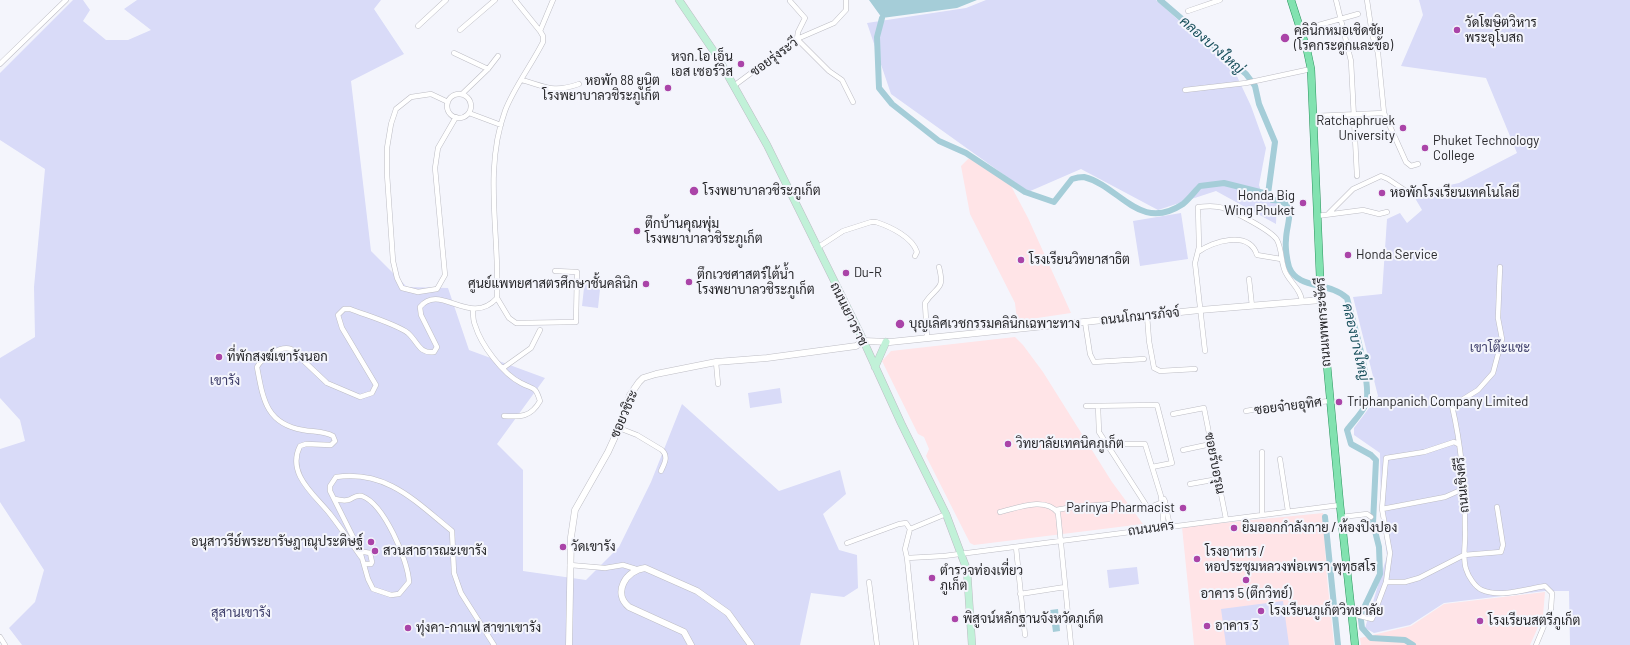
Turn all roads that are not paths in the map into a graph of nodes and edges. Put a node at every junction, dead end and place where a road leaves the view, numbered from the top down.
1 (66, 0) edge
2 (446, 0) edge
3 (495, 0) edge
4 (515, 0) edge
5 (553, 0) edge
6 (679, 0) edge
7 (846, 0) edge
8 (1220, 0) edge
9 (1291, 0) edge
10 (1336, 0) edge
11 (1367, 0) edge
12 (790, 1) dead end
13 (1188, 11) dead end
14 (1358, 14) dead end
15 (1341, 19) junction
16 (418, 26) dead end
17 (460, 30) dead end
18 (1301, 30) junction
19 (540, 31) junction
20 (797, 39) junction
21 (454, 53) dead end
22 (498, 56) dead end
23 (0, 64) edge
24 (488, 69) junction
25 (1310, 70) junction
26 (522, 80) junction
27 (579, 84) dead end
28 (735, 85) junction
29 (1185, 90) dead end
30 (462, 94) junction
31 (448, 102) junction
32 (853, 102) dead end
33 (469, 113) junction
34 (1354, 114) junction
35 (1384, 114) junction
36 (1314, 116) junction
37 (456, 117) junction
38 (501, 125) junction
39 (1418, 164) dead end
40 (1357, 176) dead end
41 (1406, 192) dead end
42 (1387, 212) dead end
43 (1329, 213) junction
44 (1317, 216) junction
45 (817, 248) junction
46 (1198, 252) junction
47 (915, 256) dead end
48 (1281, 259) junction
49 (939, 267) dead end
50 (1500, 268) dead end
51 (555, 271) dead end
52 (1248, 279) dead end
53 (497, 298) junction
54 (1321, 300) junction
55 (1302, 301) junction
56 (1252, 306) junction
57 (473, 310) junction
58 (1200, 310) junction
59 (1147, 315) junction
60 (1085, 322) junction
61 (540, 330) dead end
62 (927, 338) junction
63 (864, 341) junction
64 (886, 342) junction
65 (1205, 351) dead end
66 (1144, 359) dead end
67 (716, 362) junction
68 (874, 367) junction
69 (503, 368) junction
70 (1195, 369) dead end
71 (718, 384) dead end
72 (1330, 401) junction
73 (1086, 406) dead end
74 (1098, 406) junction
75 (1246, 411) dead end
76 (1173, 414) dead end
77 (504, 416) dead end
78 (619, 428) junction
79 (1108, 444) junction
80 (1211, 444) junction
81 (1458, 444) junction
82 (1183, 450) dead end
83 (1262, 452) dead end
84 (1280, 459) dead end
85 (1152, 467) junction
86 (661, 471) dead end
87 (1218, 479) junction
88 (1190, 484) dead end
89 (1463, 489) junction
90 (336, 499) junction
91 (344, 500) junction
92 (1163, 502) junction
93 (1112, 504) dead end
94 (1340, 505) junction
95 (338, 506) junction
96 (1497, 507) dead end
97 (1382, 509) junction
98 (1056, 510) junction
99 (1288, 511) junction
100 (1000, 512) dead end
101 (946, 514) junction
102 (1262, 514) junction
103 (1341, 517) junction
104 (1371, 517) dead end
105 (1226, 519) junction
106 (1170, 526) junction
107 (1164, 527) junction
108 (910, 529) junction
109 (1060, 541) junction
110 (847, 543) dead end
111 (1016, 547) junction
112 (358, 550) junction
113 (962, 552) junction
114 (1464, 555) junction
115 (907, 558) junction
116 (364, 564) junction
117 (570, 565) junction
118 (636, 569) junction
119 (869, 582) dead end
120 (1386, 582) junction
121 (1064, 587) junction
122 (1020, 594) junction
123 (1353, 614) junction
124 (1025, 635) dead end
125 (0, 637) edge
126 (5, 645) edge
127 (494, 645) edge
128 (569, 645) edge
129 (691, 645) edge
130 (751, 645) edge
131 (877, 645) edge
132 (916, 645) edge
133 (972, 645) edge
134 (1071, 645) edge
135 (1355, 645) edge
136 (1536, 645) edge

1 - 23 street
2 - 16 street
3 - 17 street
4 - 19 street
5 - 19 street
6 - 28 main road, ถนนเยาวราช
7 - 20 street, ซอยรุ่งระวี
8 - 13 street
9 - 18 main road, ถนนเทพกระษัตรี
10 - 15 street
11 - 35 street
12 - 20 street
14 - 15 street
15 - 18 street
15 - 34 street
18 - 25 main road, ถนนเทพกระษัตรี
19 - 26 street
20 - 28 street, ซอยรุ่งระวี
20 - 32 street
21 - 24 street
22 - 24 street
24 - 30 street
25 - 29 street
25 - 36 main road, ถนนเทพกระษัตรี
26 - 27 street
26 - 38 street
28 - 45 main road, ถนนเยาวราช
30 - 31 street
30 - 33 street
31 - 37 street
31 - 37 street
33 - 37 street
33 - 38 street
34 - 35 street
34 - 36 street
34 - 40 street
35 - 39 street
36 - 44 main road, ถนนเทพกระษัตรี
38 - 53 street
41 - 43 street
42 - 43 street
43 - 44 street
44 - 54 main road, ถนนเทพกระษัตรี
45 - 47 street
45 - 63 main road, ถนนเยาวราช
46 - 48 street
46 - 48 street
46 - 58 street
48 - 55 street
49 - 62 street
50 - 81 street, ถนนเชิงคีรี
51 - 53 street
52 - 56 street
53 - 57 street
54 - 55 street, ถนนโกมารภัจจ์
54 - 72 main road, ถนนเทพกระษัตรี
55 - 56 street, ถนนโกมารภัจจ์
56 - 58 street, ถนนโกมารภัจจ์
57 - 69 street
57 - 112 street
58 - 59 street, ถนนโกมารภัจจ์
58 - 65 street
59 - 60 street, ถนนโกมารภัจจ์
59 - 70 street
60 - 62 street, ถนนโกมารภัจจ์
60 - 66 street
61 - 69 street
62 - 64 street, ถนนโกมารภัจจ์
63 - 64 street, ถนนโกมารภัจจ์
63 - 67 street, ซอยวชิระ
63 - 68 main road, ถนนเยาวราช
64 - 68 main road
67 - 71 street
67 - 78 street, ซอยวชิระ
68 - 101 main road, ถนนเยาวราช
69 - 77 street
72 - 75 street, ซอยจ๋ายอุทิศ
72 - 94 main road, ถนนเทพกระษัตรี
73 - 74 street
74 - 79 street
74 - 85 street
76 - 80 street, ซอยรับอรุณ
78 - 86 street
78 - 117 street, ซอยวชิระ
79 - 85 street
79 - 92 street
80 - 82 street
80 - 87 street, ซอยรับอรุณ
81 - 89 street, ถนนเชิงคีรี
81 - 97 street
83 - 102 street
84 - 99 street
85 - 92 street
87 - 88 street
87 - 105 street, ซอยรับอรุณ
89 - 97 street
89 - 114 street, ถนนเชิงคีรี
90 - 91 street
90 - 95 street
90 - 127 street
91 - 95 street
91 - 116 street
92 - 106 street
92 - 107 street
93 - 98 street
94 - 99 street, ถนนนคร
94 - 103 main road, ถนนเทพกระษัตรี
95 - 112 street
96 - 114 street
97 - 120 street
98 - 100 street
98 - 109 street
99 - 102 street, ถนนนคร
101 - 108 street
101 - 113 main road, ถนนเยาวราช
102 - 105 street, ถนนนคร
103 - 104 street
103 - 123 main road, ถนนเทพกระษัตรี
105 - 106 street, ถนนนคร
106 - 107 street, ถนนนคร
107 - 109 street, ถนนนคร
108 - 110 street
108 - 115 street
109 - 111 street, ถนนนคร
109 - 121 street
111 - 113 street, ถนนนคร
111 - 122 street
112 - 116 street
112 - 116 street
113 - 115 street, ถนนนคร
113 - 133 main road, ถนนเยาวราช
114 - 120 street
114 - 136 street, ถนนเชิงคีรี
115 - 132 street
117 - 118 street
117 - 128 street, ซอยวชิระ
118 - 129 street
118 - 130 street
119 - 131 street
120 - 123 street
121 - 122 street
121 - 134 street
122 - 124 street
123 - 135 main road, ถนนเทพกระษัตรี
125 - 126 street

